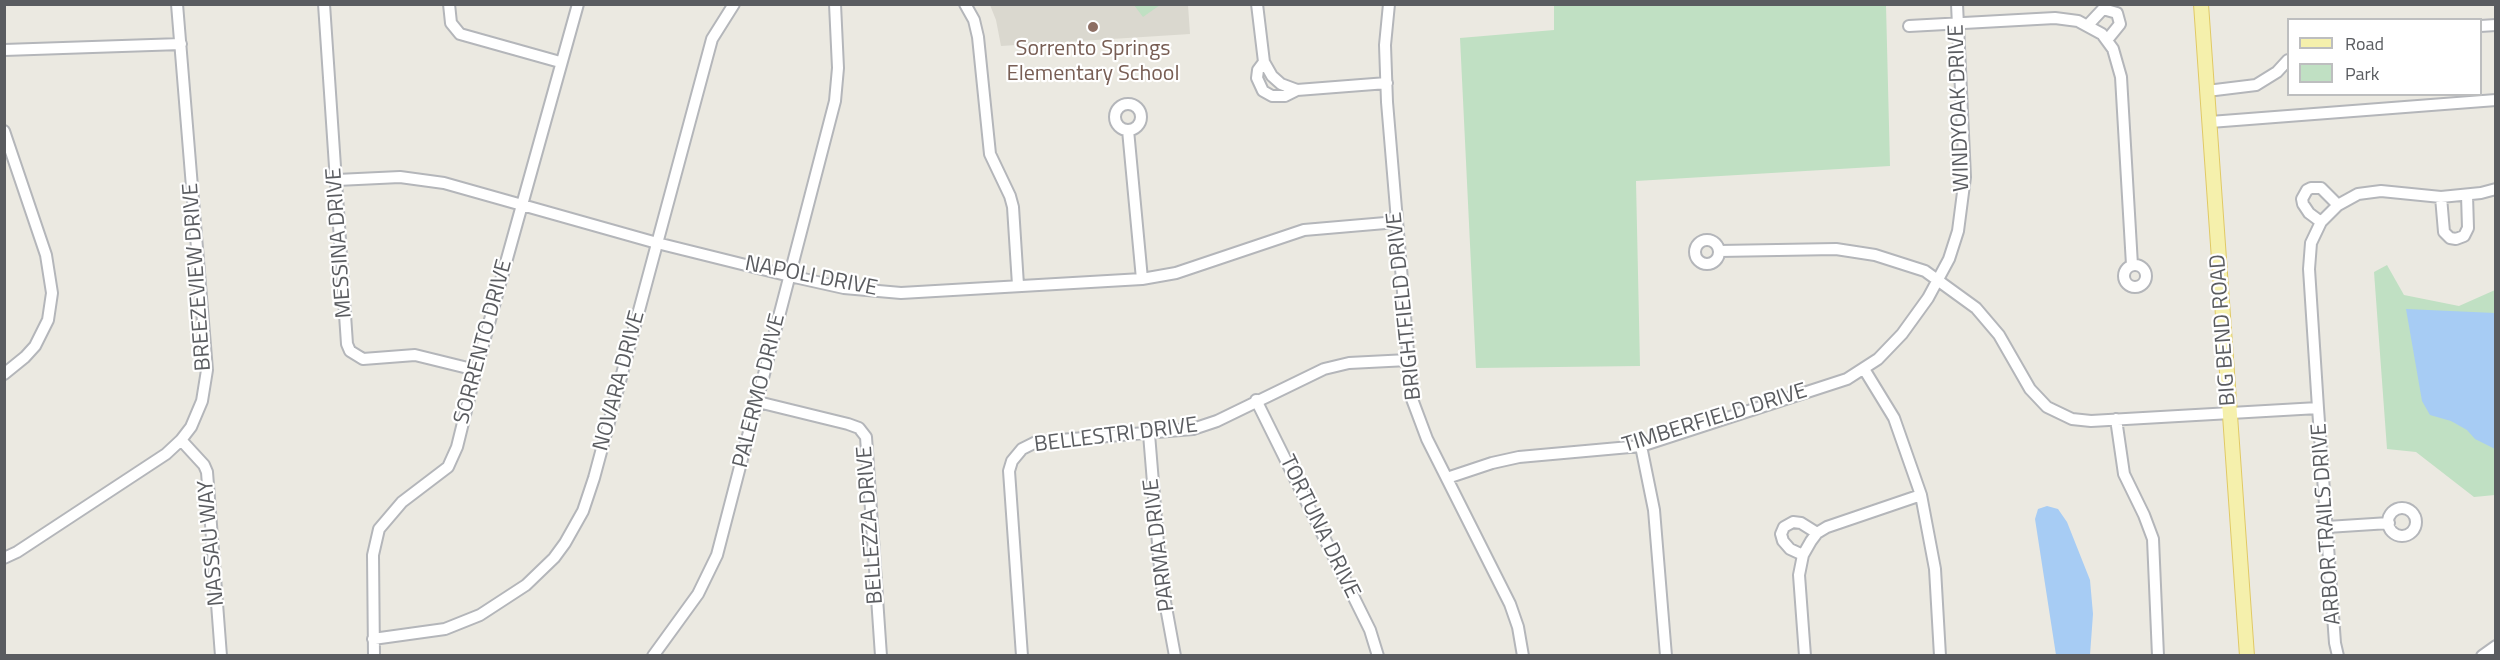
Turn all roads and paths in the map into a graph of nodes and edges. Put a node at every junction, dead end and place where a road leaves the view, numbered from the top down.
1 (177, 4) edge
2 (324, 4) edge
3 (449, 4) edge
4 (578, 4) edge
5 (734, 4) edge
6 (835, 4) edge
7 (965, 4) edge
8 (1257, 4) edge
9 (1389, 4) edge
10 (1957, 4) edge
11 (2201, 4) edge
12 (1958, 23) junction
13 (2088, 25) junction
14 (1910, 26) dead end
15 (2107, 40) junction
16 (181, 44) junction
17 (4, 50) edge
18 (560, 62) junction
19 (1264, 62) junction
20 (2287, 62) edge
21 (1387, 83) junction
22 (1297, 90) junction
23 (2207, 91) junction
24 (2496, 100) edge
25 (2210, 122) junction
26 (1128, 130) dead end
27 (4, 131) edge
28 (337, 180) junction
29 (2496, 189) edge
30 (2467, 195) junction
31 (2441, 197) junction
32 (521, 204) junction
33 (2338, 204) junction
34 (1397, 222) junction
35 (2321, 222) junction
36 (657, 243) junction
37 (1719, 251) dead end
38 (2132, 265) dead end
39 (790, 276) junction
40 (1142, 279) junction
41 (1939, 280) junction
42 (1018, 285) junction
43 (1408, 360) junction
44 (1864, 369) junction
45 (476, 370) junction
46 (4, 374) edge
47 (1256, 400) junction
48 (758, 402) junction
49 (2318, 408) junction
50 (2230, 413) junction
51 (2116, 419) junction
52 (1149, 434) junction
53 (181, 440) junction
54 (1641, 446) junction
55 (1447, 478) junction
56 (1921, 495) junction
57 (2389, 523) dead end
58 (2327, 527) junction
59 (1817, 533) junction
60 (1803, 555) junction
61 (4, 558) edge
62 (373, 639) junction
63 (2496, 646) edge
64 (221, 656) edge
65 (374, 656) edge
66 (653, 656) edge
67 (881, 656) edge
68 (1022, 656) edge
69 (1174, 656) edge
70 (1378, 656) edge
71 (1523, 656) edge
72 (1666, 656) edge
73 (1805, 656) edge
74 (1940, 656) edge
75 (2158, 656) edge
76 (2247, 656) edge
77 (2338, 656) edge
78 (2482, 656) edge

1 - 16 street, BREEZEVIEW DRIVE
2 - 28 street, MESSINA DRIVE
3 - 18 street
4 - 18 street, SORRENTO DRIVE
5 - 36 street, NOVARA DRIVE
6 - 39 street, PALERMO DRIVE
7 - 42 street
8 - 19 street
9 - 21 street, BRIGHTFIELD DRIVE
10 - 12 street, WINDYOAK DRIVE
11 - 23 main road, BIG BEND ROAD
12 - 13 street
12 - 14 street
12 - 41 street, WINDYOAK DRIVE
13 - 15 street
13 - 15 street
15 - 38 street
16 - 17 street
16 - 53 street, BREEZEVIEW DRIVE
18 - 32 street, SORRENTO DRIVE
19 - 22 street
19 - 22 street
20 - 23 street
21 - 22 street
21 - 34 street, BRIGHTFIELD DRIVE
23 - 25 main road, BIG BEND ROAD
24 - 25 street
25 - 50 main road, BIG BEND ROAD
26 - 40 street
27 - 46 street
28 - 32 street, NAPOLI DRIVE
28 - 45 street, MESSINA DRIVE
29 - 30 street
30 - 31 street
30 - 31 street
31 - 33 street
32 - 36 street, NAPOLI DRIVE
32 - 45 street, SORRENTO DRIVE
33 - 35 street
33 - 35 street
34 - 40 street, NAPOLI DRIVE
34 - 43 street, BRIGHTFIELD DRIVE
35 - 49 street
36 - 39 street, NAPOLI DRIVE
36 - 62 street, NOVARA DRIVE
37 - 41 street, ARBOR TRAILS DRIVE
39 - 42 street, NAPOLI DRIVE
39 - 48 street, PALERMO DRIVE
40 - 42 street, NAPOLI DRIVE
41 - 44 street, TIMBERFIELD DRIVE
41 - 51 street, ARBOR TRAILS DRIVE
43 - 47 street, BELLESTRI DRIVE
43 - 55 street, BRIGHTFIELD DRIVE
44 - 54 street, TIMBERFIELD DRIVE
44 - 56 street
45 - 62 street, SORRENTO DRIVE
47 - 52 street, BELLESTRI DRIVE
47 - 70 street, TORTUNA DRIVE
48 - 66 street, PALERMO DRIVE
48 - 67 street, BELLEZZA DRIVE
49 - 50 street, ARBOR TRAILS DRIVE
49 - 58 street, ARBOR TRAILS DRIVE
50 - 51 street, ARBOR TRAILS DRIVE
50 - 76 main road, BIG BEND ROAD
51 - 75 street
52 - 68 street, BELLESTRI DRIVE
52 - 69 street, PARMA DRIVE
53 - 61 street, BREEZEVIEW DRIVE
53 - 64 street, NASSAU WAY
54 - 55 street, TIMBERFIELD DRIVE
54 - 72 street
55 - 71 street, BRIGHTFIELD DRIVE
56 - 59 street
56 - 74 street
57 - 58 street
58 - 77 street, ARBOR TRAILS DRIVE
59 - 60 street
59 - 60 street
60 - 73 street
62 - 65 street, SORRENTO DRIVE
63 - 78 street

